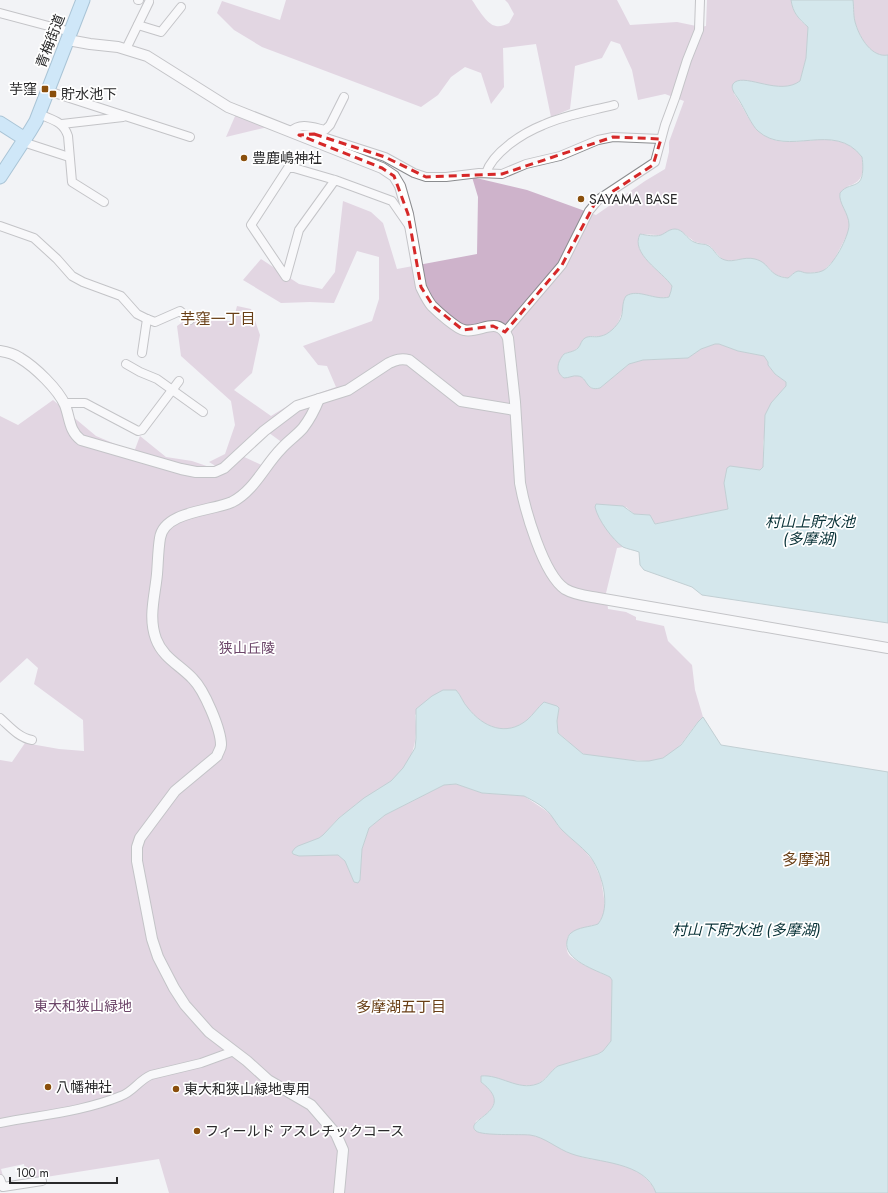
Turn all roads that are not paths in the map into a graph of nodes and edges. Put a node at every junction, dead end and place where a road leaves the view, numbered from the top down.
1 (83, 0) edge
2 (700, 0) edge
3 (149, 2) dead end
4 (181, 7) dead end
5 (0, 13) edge
6 (138, 25) junction
7 (69, 36) junction
8 (126, 49) junction
9 (48, 91) junction
10 (344, 97) dead end
11 (614, 105) dead end
12 (38, 114) junction
13 (125, 116) junction
14 (0, 123) edge
15 (62, 124) junction
16 (294, 134) junction
17 (190, 137) dead end
18 (660, 139) junction
19 (24, 141) junction
20 (70, 157) junction
21 (486, 173) junction
22 (0, 177) edge
23 (335, 180) junction
24 (104, 202) dead end
25 (0, 226) edge
26 (410, 228) junction
27 (147, 319) junction
28 (190, 320) dead end
29 (505, 332) junction
30 (0, 351) edge
31 (142, 353) dead end
32 (126, 364) dead end
33 (179, 381) dead end
34 (172, 390) junction
35 (319, 399) junction
36 (64, 403) junction
37 (515, 410) junction
38 (203, 412) dead end
39 (888, 648) edge
40 (0, 718) edge
41 (32, 740) dead end
42 (234, 1051) junction
43 (0, 1123) edge
44 (0, 1179) edge
45 (42, 1181) dead end
46 (339, 1193) edge

1 - 7 main road, 青梅街道
2 - 18 street
3 - 6 street
4 - 6 street
5 - 7 street
6 - 8 street
7 - 8 street
7 - 9 main road, 青梅街道
8 - 16 street
9 - 12 main road, 青梅街道
9 - 13 street
10 - 16 street
11 - 21 street
12 - 15 street
12 - 19 main road, 青梅街道
13 - 15 street
13 - 17 street
14 - 19 main road
15 - 20 street
16 - 21 street
16 - 26 street
18 - 21 street
18 - 29 street
19 - 20 street
19 - 22 main road, 青梅街道
20 - 24 street
23 - 23 street
23 - 26 street
25 - 27 street
26 - 29 street
27 - 28 street
27 - 31 street
29 - 37 street
30 - 36 street
32 - 34 street
33 - 34 street
34 - 36 street
34 - 38 street
35 - 36 street
35 - 37 street
35 - 42 street
37 - 39 street
40 - 41 street
42 - 43 street
42 - 46 street
44 - 45 street

